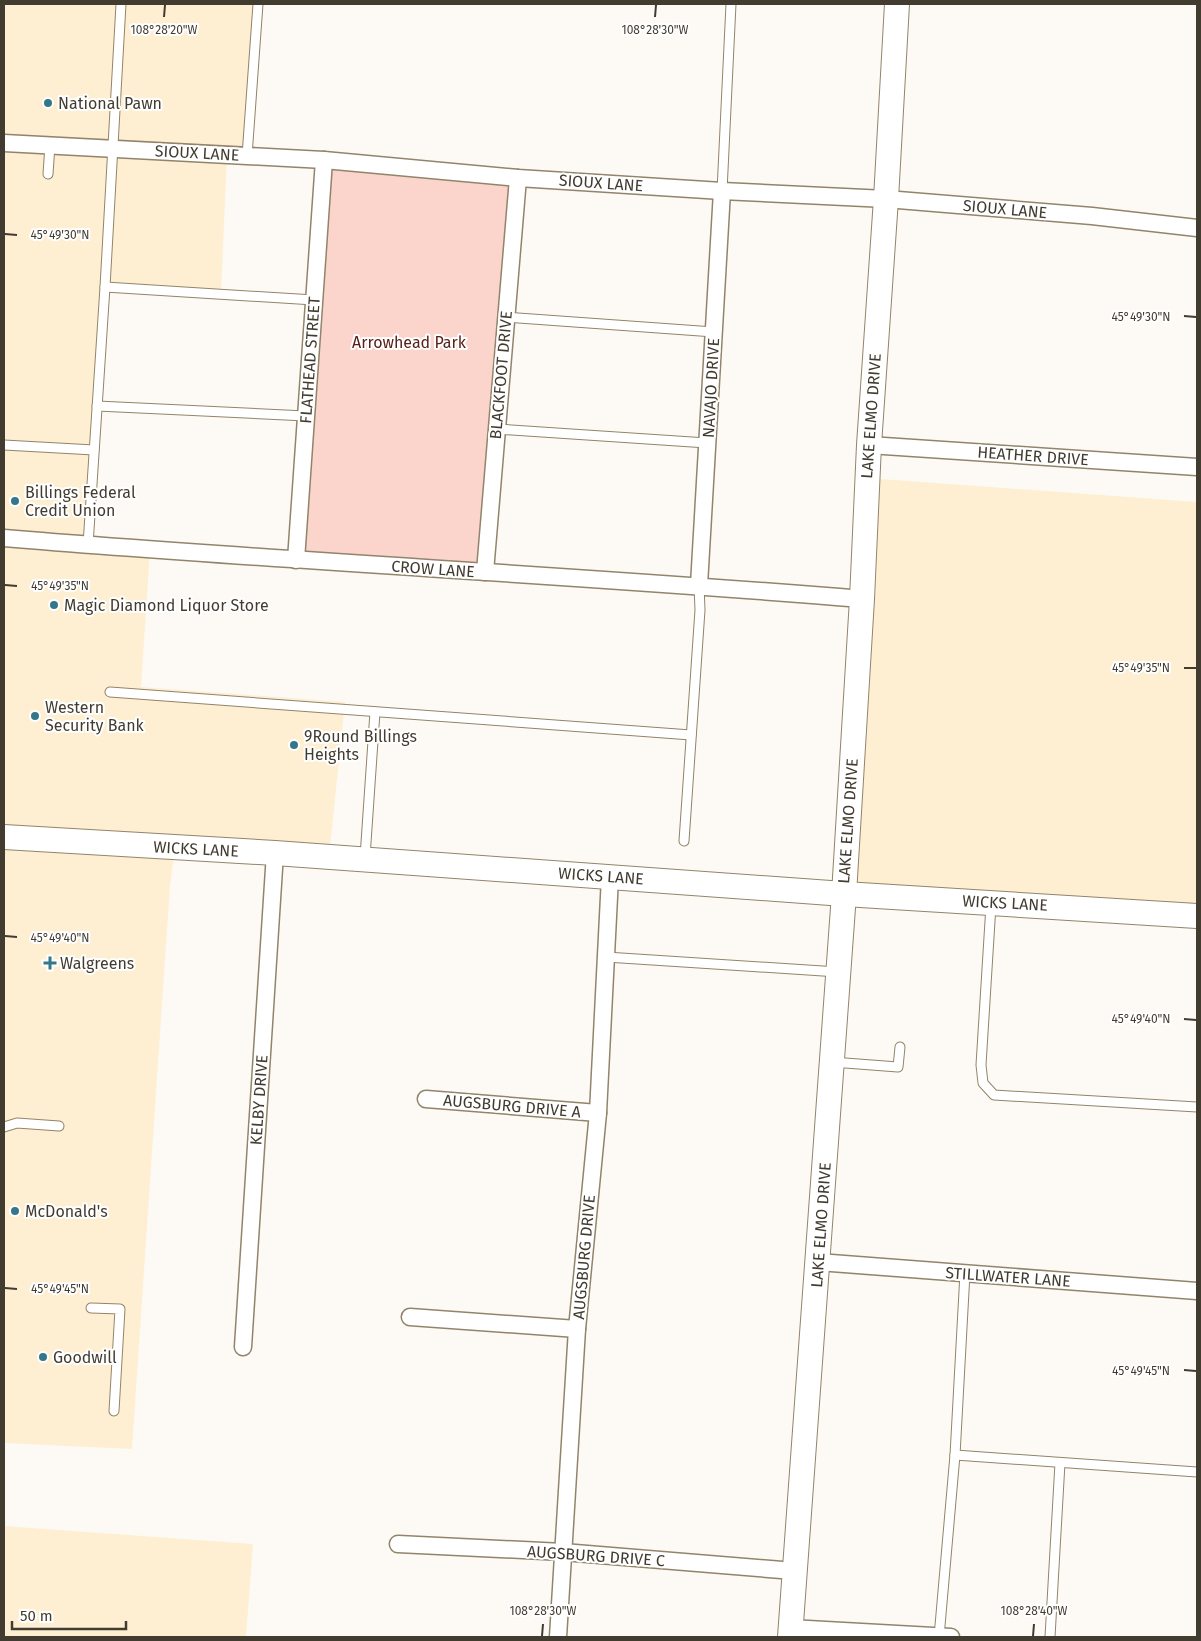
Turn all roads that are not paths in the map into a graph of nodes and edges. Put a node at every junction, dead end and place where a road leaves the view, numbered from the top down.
1 (121, 4) edge
2 (258, 4) edge
3 (731, 4) edge
4 (897, 4) edge
5 (4, 143) edge
6 (50, 146) junction
7 (112, 149) junction
8 (247, 156) junction
9 (324, 160) junction
10 (48, 174) dead end
11 (518, 178) junction
12 (722, 192) junction
13 (886, 199) junction
14 (1197, 228) edge
15 (105, 287) junction
16 (314, 300) junction
17 (506, 317) junction
18 (714, 332) junction
19 (97, 406) junction
20 (306, 416) junction
21 (497, 429) junction
22 (707, 443) junction
23 (4, 444) edge
24 (869, 445) junction
25 (94, 450) junction
26 (1197, 467) edge
27 (4, 538) edge
28 (88, 545) junction
29 (296, 560) junction
30 (485, 572) junction
31 (699, 585) junction
32 (862, 599) junction
33 (110, 692) dead end
34 (375, 712) junction
35 (691, 735) junction
36 (4, 838) edge
37 (684, 841) dead end
38 (275, 854) junction
39 (365, 860) junction
40 (610, 877) junction
41 (844, 894) junction
42 (991, 902) junction
43 (1197, 916) edge
44 (606, 957) junction
45 (838, 972) junction
46 (900, 1047) dead end
47 (832, 1062) junction
48 (426, 1099) dead end
49 (1197, 1107) edge
50 (598, 1113) junction
51 (59, 1126) dead end
52 (4, 1127) edge
53 (818, 1262) junction
54 (965, 1274) junction
55 (1197, 1291) edge
56 (91, 1308) dead end
57 (410, 1317) dead end
58 (578, 1329) junction
59 (243, 1347) dead end
60 (114, 1411) dead end
61 (955, 1455) junction
62 (1060, 1462) junction
63 (1197, 1472) edge
64 (398, 1544) dead end
65 (564, 1552) junction
66 (794, 1571) junction
67 (790, 1633) edge
68 (558, 1637) edge
69 (943, 1637) edge
70 (1050, 1637) edge

1 - 7 lane
2 - 8 lane
3 - 12 lane
4 - 13 main road, LAKE ELMO DRIVE
5 - 6 street, SIOUX LANE
6 - 7 street, SIOUX LANE
6 - 10 lane
7 - 8 street, SIOUX LANE
7 - 15 lane
8 - 9 street, SIOUX LANE
9 - 11 street, SIOUX LANE
9 - 16 street, FLATHEAD STREET
11 - 12 street, SIOUX LANE
11 - 17 street, BLACKFOOT DRIVE
12 - 13 street, SIOUX LANE
12 - 18 street, NAVAJO DRIVE
13 - 14 street, SIOUX LANE
13 - 24 main road, LAKE ELMO DRIVE
15 - 16 lane
15 - 19 lane
16 - 20 street, FLATHEAD STREET
17 - 18 lane
17 - 21 street, BLACKFOOT DRIVE
18 - 22 street, NAVAJO DRIVE
19 - 20 lane
19 - 25 lane
20 - 29 street, FLATHEAD STREET
21 - 22 lane
21 - 30 street, BLACKFOOT DRIVE
22 - 31 street, NAVAJO DRIVE
23 - 25 lane
24 - 26 street, HEATHER DRIVE
24 - 32 main road, LAKE ELMO DRIVE
25 - 28 lane
27 - 28 street, CROW LANE
28 - 29 street, CROW LANE
29 - 30 street, CROW LANE
30 - 31 street, CROW LANE
31 - 32 street, CROW LANE
31 - 35 lane
32 - 41 main road, LAKE ELMO DRIVE
33 - 34 lane
34 - 35 lane
34 - 39 lane
35 - 37 lane
36 - 38 main road, WICKS LANE
38 - 39 main road, WICKS LANE
38 - 59 street, KELBY DRIVE
39 - 40 main road, WICKS LANE
40 - 41 main road, WICKS LANE
40 - 44 street, AUGSBURG DRIVE
41 - 42 main road, WICKS LANE
41 - 45 main road, LAKE ELMO DRIVE
42 - 43 main road, WICKS LANE
42 - 49 lane
44 - 45 lane
44 - 50 street, AUGSBURG DRIVE
45 - 47 main road, LAKE ELMO DRIVE
46 - 47 lane
47 - 53 main road, LAKE ELMO DRIVE
48 - 50 street, AUGSBURG DRIVE A
50 - 58 street, AUGSBURG DRIVE
51 - 52 lane
53 - 54 street, STILLWATER LANE
53 - 66 main road, LAKE ELMO DRIVE
54 - 55 street, STILLWATER LANE
54 - 61 lane
56 - 60 lane
57 - 58 street
58 - 65 street, AUGSBURG DRIVE
61 - 62 lane
61 - 69 lane
62 - 63 lane
62 - 70 lane
64 - 65 street, AUGSBURG DRIVE C
65 - 66 street, AUGSBURG DRIVE C
65 - 68 street, AUGSBURG DRIVE
66 - 67 main road, LAKE ELMO DRIVE
67 - 69 street

